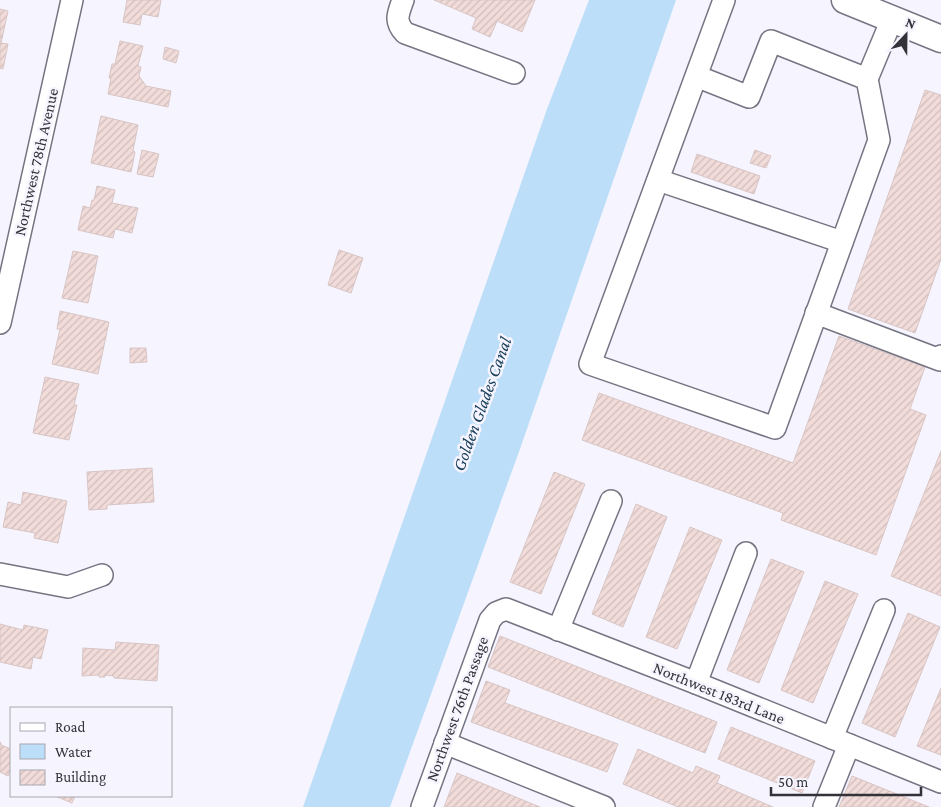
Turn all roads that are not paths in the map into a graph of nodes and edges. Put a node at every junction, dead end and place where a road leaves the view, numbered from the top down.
1 (72, 0) edge
2 (404, 0) edge
3 (724, 0) edge
4 (845, 0) edge
5 (892, 19) junction
6 (941, 39) edge
7 (514, 73) dead end
8 (696, 76) junction
9 (867, 79) junction
10 (658, 180) junction
11 (842, 242) junction
12 (816, 313) junction
13 (0, 323) edge
14 (941, 356) edge
15 (611, 501) dead end
16 (746, 553) dead end
17 (0, 574) edge
18 (102, 575) dead end
19 (884, 610) dead end
20 (496, 613) joint
21 (558, 630) junction
22 (696, 683) junction
23 (840, 742) junction
24 (445, 743) junction
25 (941, 782) edge
26 (422, 807) edge
27 (604, 807) edge
28 (824, 807) edge

1 - 13 street, Northwest 78th Avenue
2 - 7 street
3 - 8 street
4 - 5 main road
5 - 6 main road
5 - 9 street
8 - 9 street
8 - 10 street
9 - 11 street
10 - 11 street
10 - 12 street
11 - 12 street
12 - 14 street
15 - 21 street
16 - 22 street
17 - 18 street
19 - 23 street
20 - 21 street, Northwest 183rd Lane
20 - 24 street, Northwest 76th Passage
21 - 22 street, Northwest 183rd Lane
22 - 23 street, Northwest 183rd Lane
23 - 25 street, Northwest 183rd Lane
23 - 28 street
24 - 26 street, Northwest 76th Passage
24 - 27 street

